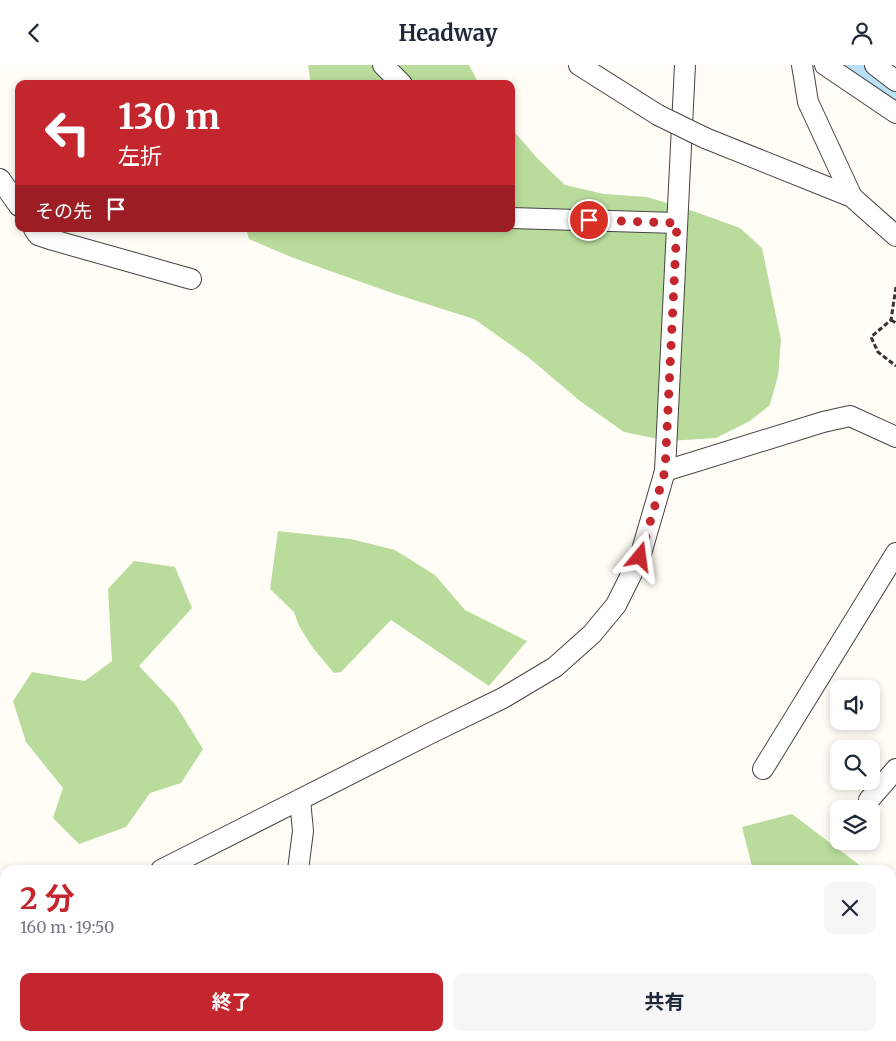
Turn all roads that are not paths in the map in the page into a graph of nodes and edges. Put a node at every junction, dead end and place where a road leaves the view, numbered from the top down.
1 (578, 65) edge
2 (685, 65) edge
3 (802, 65) edge
4 (825, 65) edge
5 (875, 65) edge
6 (896, 81) edge
7 (896, 113) edge
8 (0, 179) edge
9 (852, 197) junction
10 (15, 200) edge
11 (515, 219) edge
12 (677, 223) junction
13 (36, 232) edge
14 (896, 236) edge
15 (191, 279) dead end
16 (896, 437) edge
17 (665, 471) junction
18 (896, 553) edge
19 (763, 769) dead end
20 (896, 769) edge
21 (300, 800) junction
22 (869, 800) dead end
23 (171, 865) edge
24 (299, 865) edge

1 - 9 street, bridge
2 - 12 street
3 - 9 street
4 - 7 street
5 - 6 street
8 - 10 street
9 - 14 street
11 - 12 street
12 - 17 street
13 - 15 street
16 - 17 street
17 - 21 street
18 - 19 street
20 - 22 street
21 - 23 street
21 - 24 street

